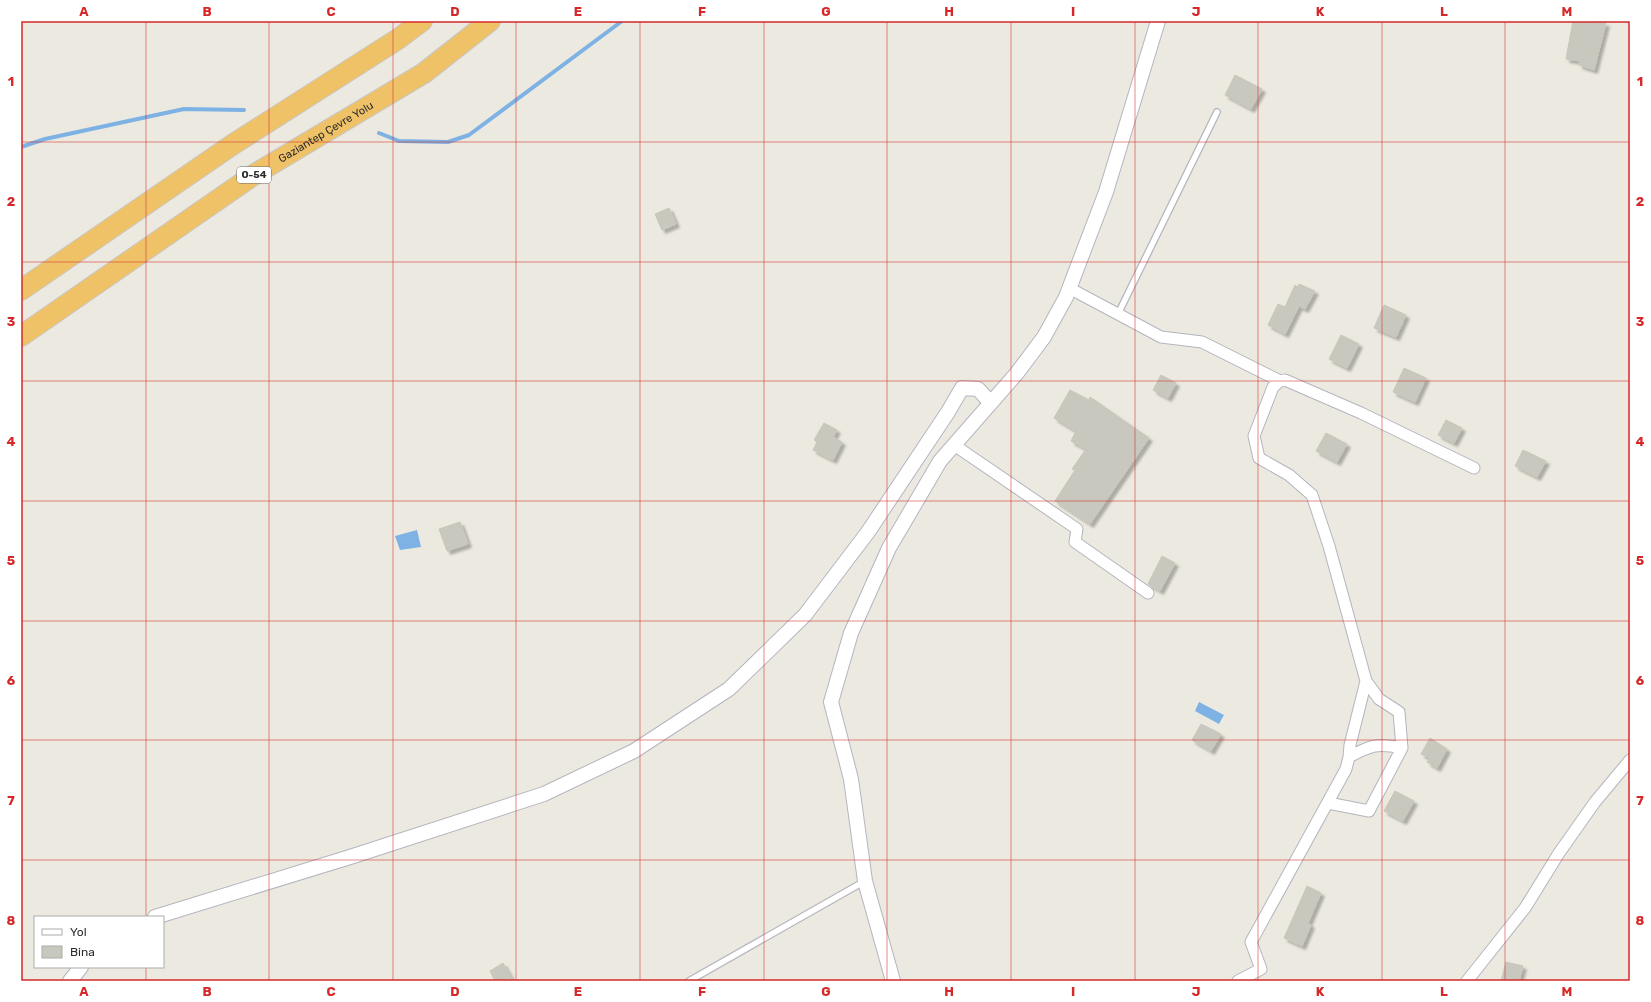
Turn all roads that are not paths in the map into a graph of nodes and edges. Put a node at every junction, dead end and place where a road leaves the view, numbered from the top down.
1 (422, 21) edge
2 (490, 21) edge
3 (1158, 21) edge
4 (1217, 112) dead end
5 (1069, 288) junction
6 (21, 290) edge
7 (1118, 314) junction
8 (24, 336) edge
9 (1280, 381) junction
10 (990, 402) junction
11 (954, 445) junction
12 (1474, 468) dead end
13 (1148, 593) dead end
14 (1366, 681) junction
15 (1402, 748) junction
16 (1350, 757) junction
17 (1630, 760) edge
18 (1328, 803) junction
19 (865, 881) junction
20 (158, 916) edge
21 (80, 968) edge
22 (70, 981) edge
23 (690, 981) edge
24 (894, 981) edge
25 (1238, 981) edge
26 (1467, 981) edge

1 - 6 highway
2 - 8 highway, Gaziantep Çevre Yolu / O-54
3 - 5 street
4 - 7 lane
5 - 7 street
5 - 10 street
7 - 9 street
9 - 12 street
9 - 14 street
10 - 11 street
10 - 20 street
11 - 13 street
11 - 19 street
14 - 15 street
14 - 16 street
15 - 16 street
15 - 18 street
16 - 18 street
17 - 26 street
18 - 25 street
19 - 23 lane
19 - 24 street
21 - 22 street

